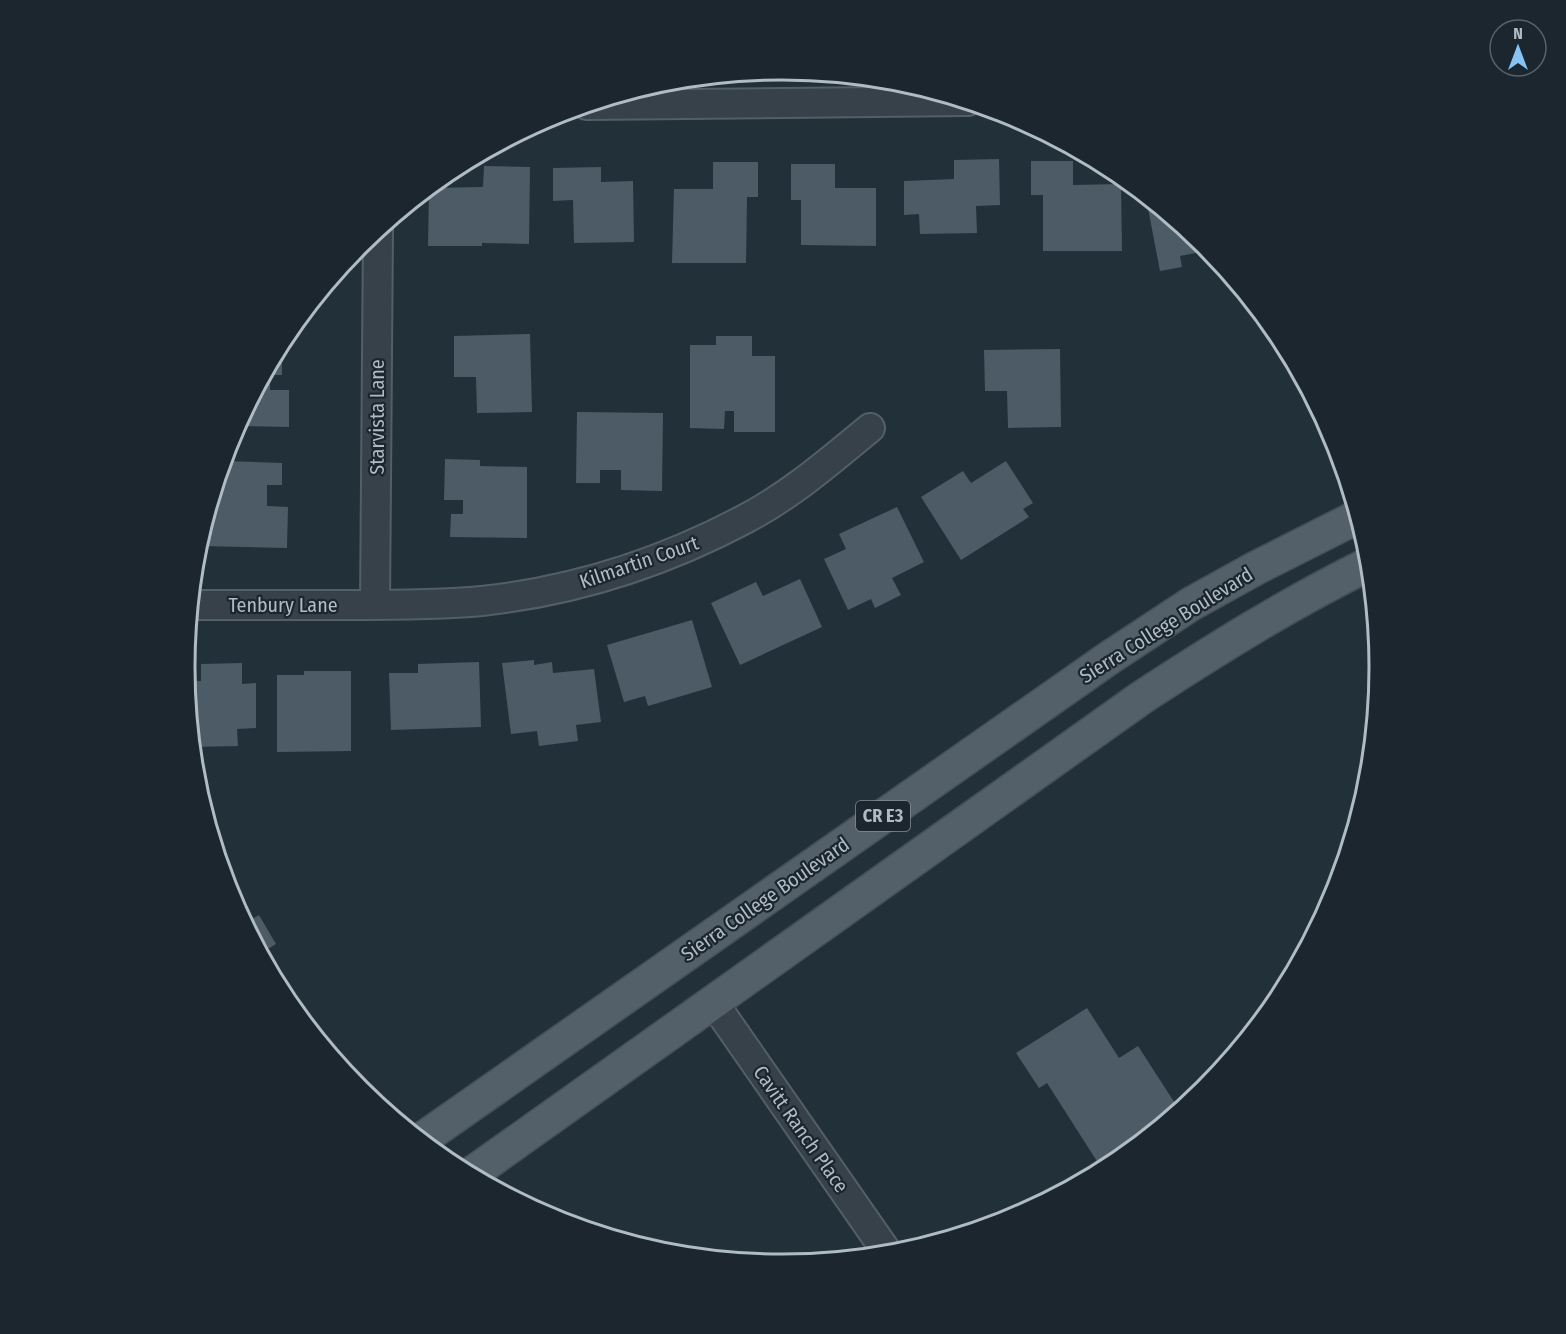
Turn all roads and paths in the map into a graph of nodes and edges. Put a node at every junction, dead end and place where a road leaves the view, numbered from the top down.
1 (939, 101) edge
2 (615, 105) edge
3 (378, 242) edge
4 (870, 428) dead end
5 (1351, 520) edge
6 (1361, 567) edge
7 (199, 605) edge
8 (375, 605) junction
9 (712, 1002) junction
10 (428, 1135) edge
11 (478, 1169) edge
12 (882, 1245) edge

1 - 2 street
3 - 8 street, Starvista Lane
4 - 8 street, Kilmartin Court
5 - 10 main road, Sierra College Boulevard / CR E3
6 - 9 main road, CR E3
7 - 8 street, Tenbury Lane
9 - 11 main road, CR E3
9 - 12 street, Cavitt Ranch Place

